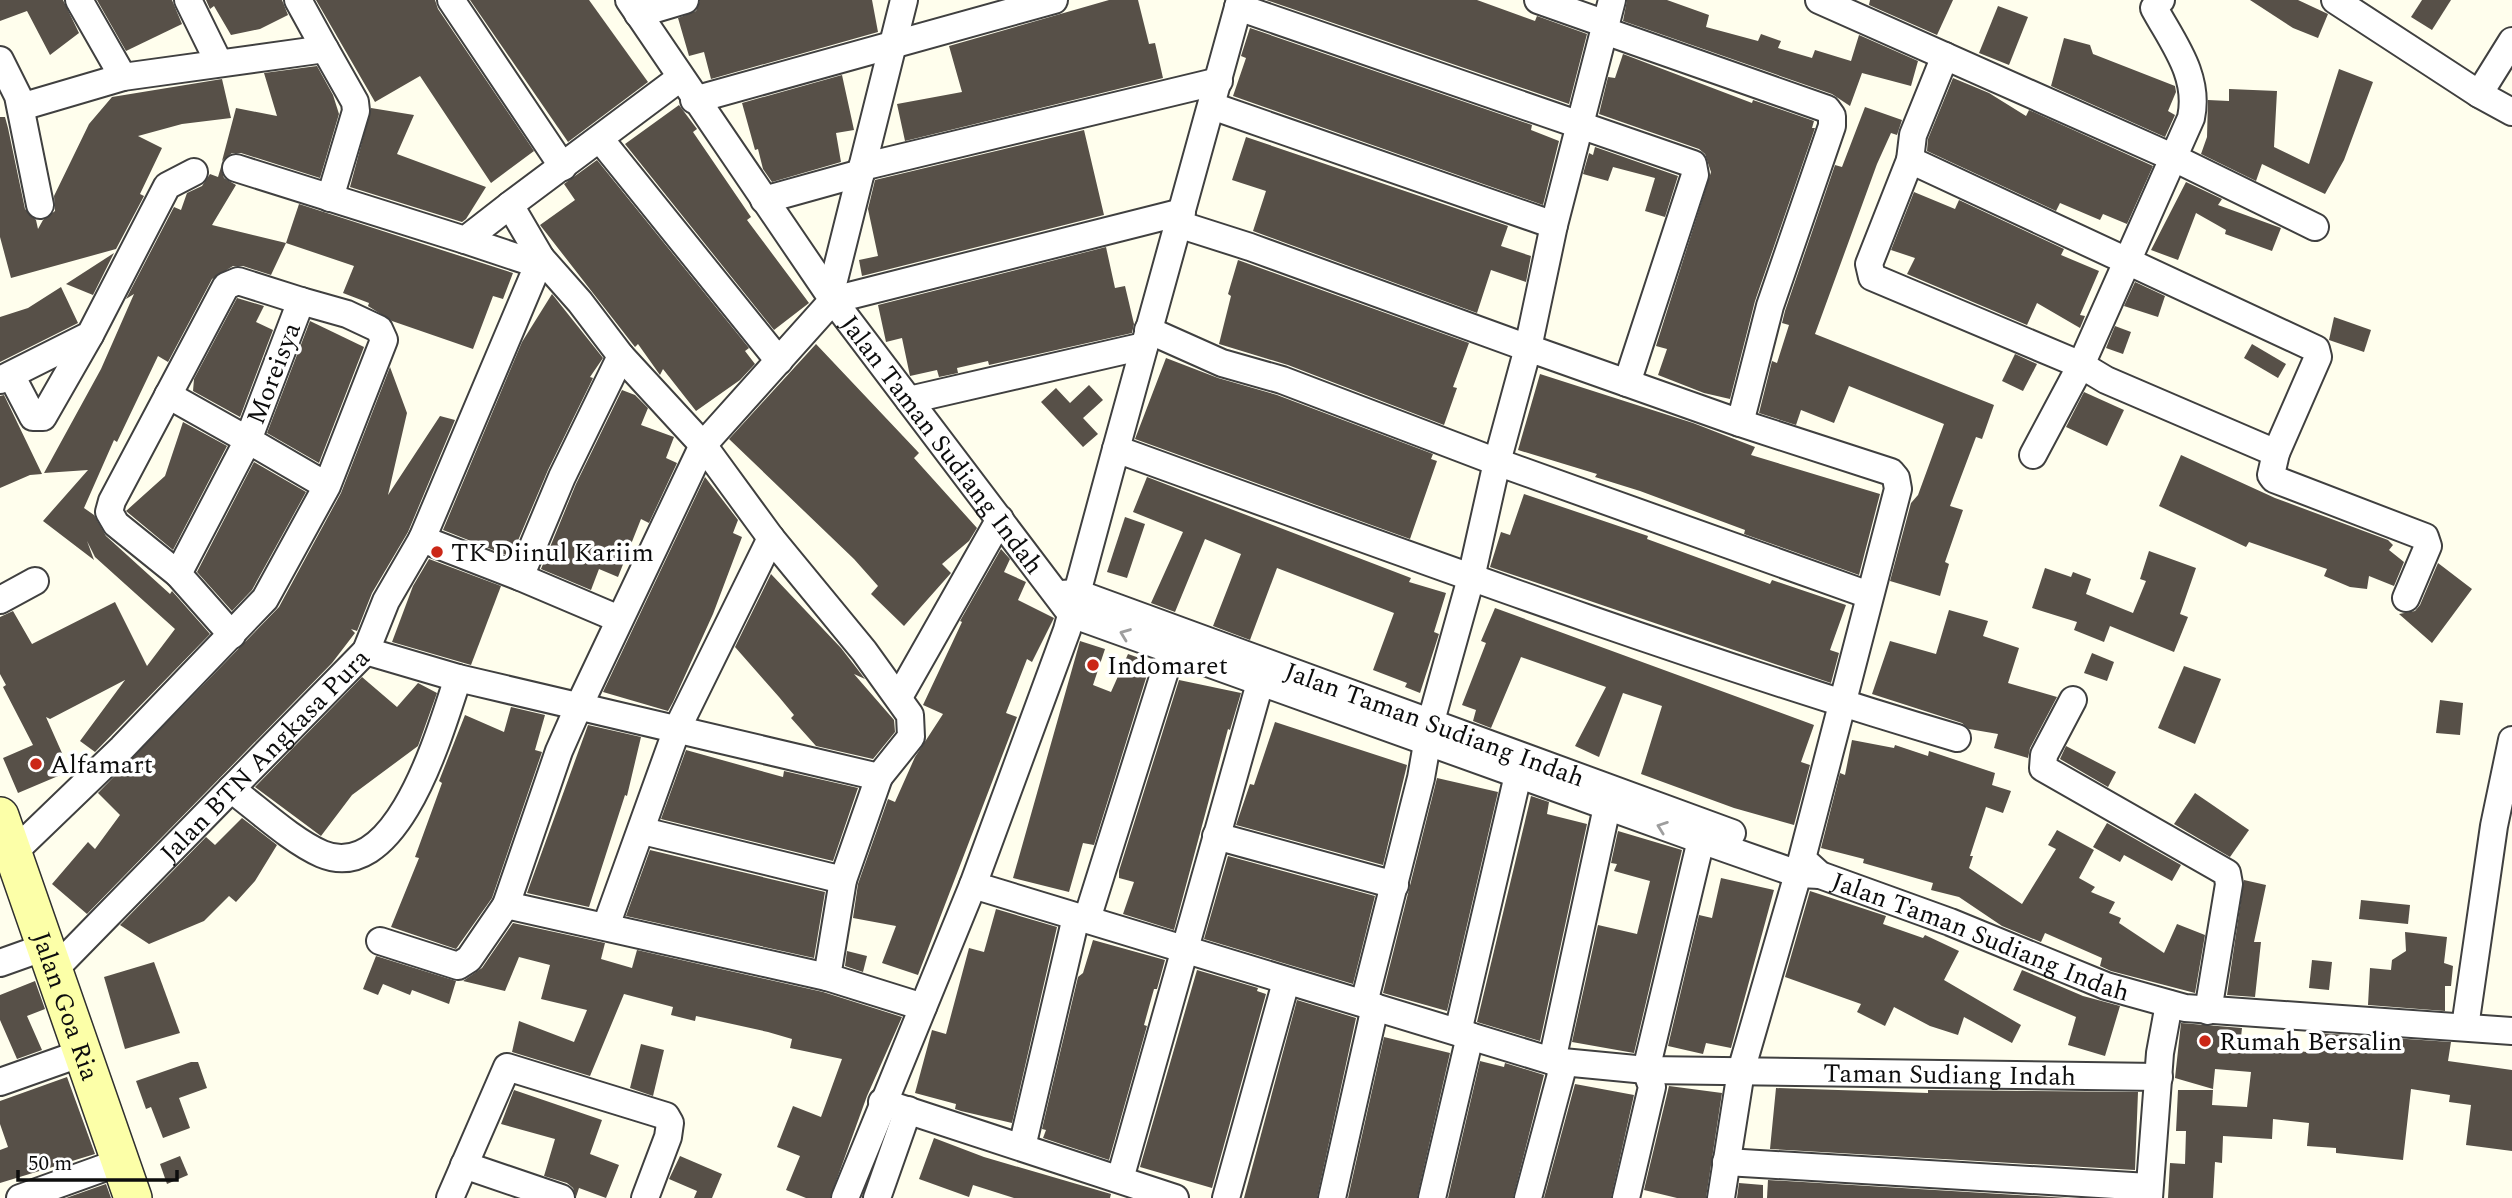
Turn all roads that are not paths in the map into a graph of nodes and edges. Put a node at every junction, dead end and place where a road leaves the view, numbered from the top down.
1 (79, 0) edge
2 (188, 0) edge
3 (298, 0) edge
4 (451, 0) edge
5 (685, 0) edge
6 (904, 0) edge
7 (1054, 0) edge
8 (1538, 0) edge
9 (1819, 0) edge
10 (2335, 0) edge
11 (2150, 3) edge
12 (1026, 4) edge
13 (1239, 4) edge
14 (634, 7) edge
15 (1608, 18) edge
16 (2512, 41) edge
17 (892, 43) junction
18 (325, 49) junction
19 (1945, 56) junction
20 (0, 60) edge
21 (219, 63) junction
22 (123, 77) junction
23 (1219, 81) junction
24 (687, 89) junction
25 (2479, 94) junction
26 (1212, 106) junction
27 (21, 107) junction
28 (2512, 111) edge
29 (1581, 123) junction
30 (600, 139) junction
31 (2172, 157) junction
32 (1910, 160) junction
33 (563, 167) junction
34 (236, 168) dead end
35 (861, 170) junction
36 (194, 172) dead end
37 (330, 198) junction
38 (764, 200) junction
39 (40, 205) dead end
40 (510, 205) junction
41 (1180, 218) junction
42 (1554, 225) junction
43 (2315, 227) dead end
44 (465, 240) junction
45 (539, 261) junction
46 (2127, 262) junction
47 (831, 298) junction
48 (301, 301) junction
49 (90, 335) junction
50 (1146, 338) junction
51 (1528, 348) junction
52 (621, 356) junction
53 (779, 360) junction
54 (2081, 365) junction
55 (6, 377) edge
56 (1627, 383) junction
57 (168, 394) junction
58 (909, 401) junction
59 (1740, 423) junction
60 (248, 440) junction
61 (703, 445) junction
62 (1116, 449) junction
63 (2276, 453) junction
64 (2034, 455) dead end
65 (1497, 462) junction
66 (327, 486) junction
67 (1000, 519) junction
68 (771, 538) junction
69 (422, 539) junction
70 (178, 574) junction
71 (520, 578) junction
72 (1471, 578) junction
73 (35, 581) dead end
74 (1869, 595) junction
75 (2406, 598) dead end
76 (0, 600) edge
77 (1069, 600) junction
78 (619, 619) junction
79 (232, 635) junction
80 (366, 651) junction
81 (1171, 652) junction
82 (458, 678) junction
83 (1260, 682) junction
84 (899, 697) junction
85 (2073, 701) dead end
86 (1841, 704) junction
87 (578, 708) junction
88 (677, 729) junction
89 (1428, 732) junction
90 (1957, 738) dead end
91 (2512, 740) edge
92 (1518, 775) junction
93 (878, 776) junction
94 (231, 789) junction
95 (1606, 807) junction
96 (0, 816) edge
97 (643, 831) junction
98 (1216, 836) junction
99 (1701, 841) junction
100 (13, 853) junction
101 (1807, 869) junction
102 (842, 880) junction
103 (1395, 885) junction
104 (973, 886) junction
105 (506, 905) junction
106 (1081, 918) junction
107 (606, 926) junction
108 (380, 941) dead end
109 (1184, 949) junction
110 (50, 958) junction
111 (0, 963) edge
112 (827, 977) junction
113 (1286, 982) junction
114 (2169, 1004) junction
115 (1370, 1005) junction
116 (923, 1007) junction
117 (2208, 1011) junction
118 (2465, 1027) junction
119 (2512, 1031) edge
120 (1464, 1034) junction
121 (82, 1053) junction
122 (1558, 1062) junction
123 (1646, 1070) junction
124 (1741, 1071) junction
125 (2159, 1077) junction
126 (0, 1082) edge
127 (882, 1102) junction
128 (908, 1110) junction
129 (1022, 1147) junction
130 (120, 1162) junction
131 (1726, 1162) junction
132 (464, 1165) junction
133 (1120, 1179) junction
134 (2149, 1192) edge
135 (20, 1198) edge
136 (133, 1198) edge
137 (450, 1198) edge
138 (561, 1198) edge
139 (645, 1198) edge
140 (845, 1198) edge
141 (877, 1198) edge
142 (1175, 1198) edge
143 (1226, 1198) edge
144 (1332, 1198) edge
145 (1432, 1198) edge
146 (1528, 1198) edge
147 (1626, 1198) edge
148 (1721, 1198) edge

1 - 22 street
2 - 21 street
3 - 18 street
4 - 33 street
5 - 14 street
6 - 17 street
7 - 12 street
8 - 15 street
9 - 19 street
10 - 25 street
11 - 31 street
12 - 17 street
13 - 23 street
13 - 29 street
14 - 24 street, Jalan Taman Sudiang Indah
15 - 29 street
15 - 59 street
16 - 25 street
17 - 24 street
17 - 35 street
18 - 21 street
18 - 37 street
19 - 31 street
19 - 32 street
20 - 27 street
21 - 22 street
22 - 27 street
23 - 26 street
23 - 35 street
24 - 30 street
24 - 38 street, Jalan Taman Sudiang Indah
25 - 28 street
26 - 41 street
26 - 42 street
27 - 39 street
29 - 42 street
29 - 56 street
30 - 33 street
30 - 53 street
31 - 43 street
31 - 46 street
32 - 46 street
32 - 54 street
33 - 40 street
34 - 37 street
35 - 38 street
35 - 47 street
36 - 49 street
37 - 44 street
38 - 47 street, Jalan Taman Sudiang Indah
40 - 44 street
40 - 45 street
41 - 47 street
41 - 50 street
41 - 51 street
42 - 51 street
44 - 45 street
45 - 52 street
45 - 69 street, Jalan BTN Angkasa Pura
46 - 54 street
46 - 63 street
47 - 53 street
47 - 58 street, Jalan Taman Sudiang Indah
48 - 57 street
48 - 60 street, Moreisya
48 - 66 street, Moreisya
49 - 55 street
49 - 55 street
50 - 58 street
50 - 62 street
50 - 65 street
51 - 56 street
51 - 65 street
52 - 61 street
52 - 71 street
53 - 61 street
54 - 63 street
54 - 64 street
56 - 59 street
57 - 60 street
57 - 70 street
58 - 67 street, Jalan Taman Sudiang Indah
59 - 74 street
60 - 66 street, Moreisya
60 - 70 street
61 - 68 street
61 - 78 street
62 - 72 street
62 - 77 street
63 - 75 street
65 - 72 street
65 - 74 street
66 - 79 street, Moreisya
67 - 77 street, Jalan Taman Sudiang Indah
67 - 84 street
68 - 84 street
68 - 88 street
69 - 71 street
69 - 80 street, Jalan BTN Angkasa Pura
70 - 79 street
71 - 78 street
72 - 86 street
72 - 89 street
73 - 76 street
74 - 86 street
81 -> 77 street
77 - 89 street, Jalan Taman Sudiang Indah
77 - 104 street
78 - 87 street
79 - 100 street, Moreisya
80 - 82 street
80 - 94 street, Jalan BTN Angkasa Pura
81 - 83 street
81 - 106 street
82 - 87 street
82 - 94 street
83 - 89 street
83 - 98 street
84 - 93 street
85 - 117 street
86 - 90 street
86 - 101 street
87 - 88 street
87 - 105 street
88 - 93 street
88 - 97 street
89 - 92 street
89 - 101 street, Jalan Taman Sudiang Indah
89 - 103 street
91 - 118 street
92 - 95 street
92 - 120 street
93 - 102 street
94 - 110 street, Jalan BTN Angkasa Pura
99 -> 95 street
95 - 122 street
96 - 100 main road, Jalan Goa Ria
97 - 102 street
97 - 107 street
98 - 103 street
98 - 109 street
99 - 101 street
99 - 123 street
100 - 110 main road, Jalan Goa Ria
101 - 114 street, Jalan Taman Sudiang Indah
101 - 124 street
102 - 112 street
103 - 115 street
104 - 106 street, Taman Sudiang Indah
104 - 116 street
105 - 107 street
105 - 108 street
106 - 109 street, Taman Sudiang Indah
106 - 129 street
107 - 112 street
109 - 113 street, Taman Sudiang Indah
109 - 133 street
110 - 111 street
110 - 121 main road, Jalan Goa Ria
112 - 116 street
113 - 115 street, Taman Sudiang Indah
113 - 143 street
114 - 117 street, Jalan Taman Sudiang Indah
114 - 125 street
115 - 120 street, Taman Sudiang Indah
115 - 144 street
116 - 127 street
117 - 118 street, Jalan Taman Sudiang Indah
118 - 119 street, Jalan Taman Sudiang Indah
120 - 122 street, Taman Sudiang Indah
120 - 145 street
121 - 126 street
121 - 130 main road, Jalan Goa Ria
122 - 123 street, Taman Sudiang Indah
122 - 146 street
123 - 124 street, Taman Sudiang Indah
123 - 147 street
124 - 125 street, Taman Sudiang Indah
124 - 131 street
125 - 134 street
127 - 128 street
127 - 140 street
128 - 129 street
128 - 141 street
129 - 133 street
130 - 135 street
130 - 136 main road, Jalan Goa Ria
131 - 134 street
131 - 148 street
132 - 137 street
132 - 138 street
132 - 139 street
133 - 142 street

